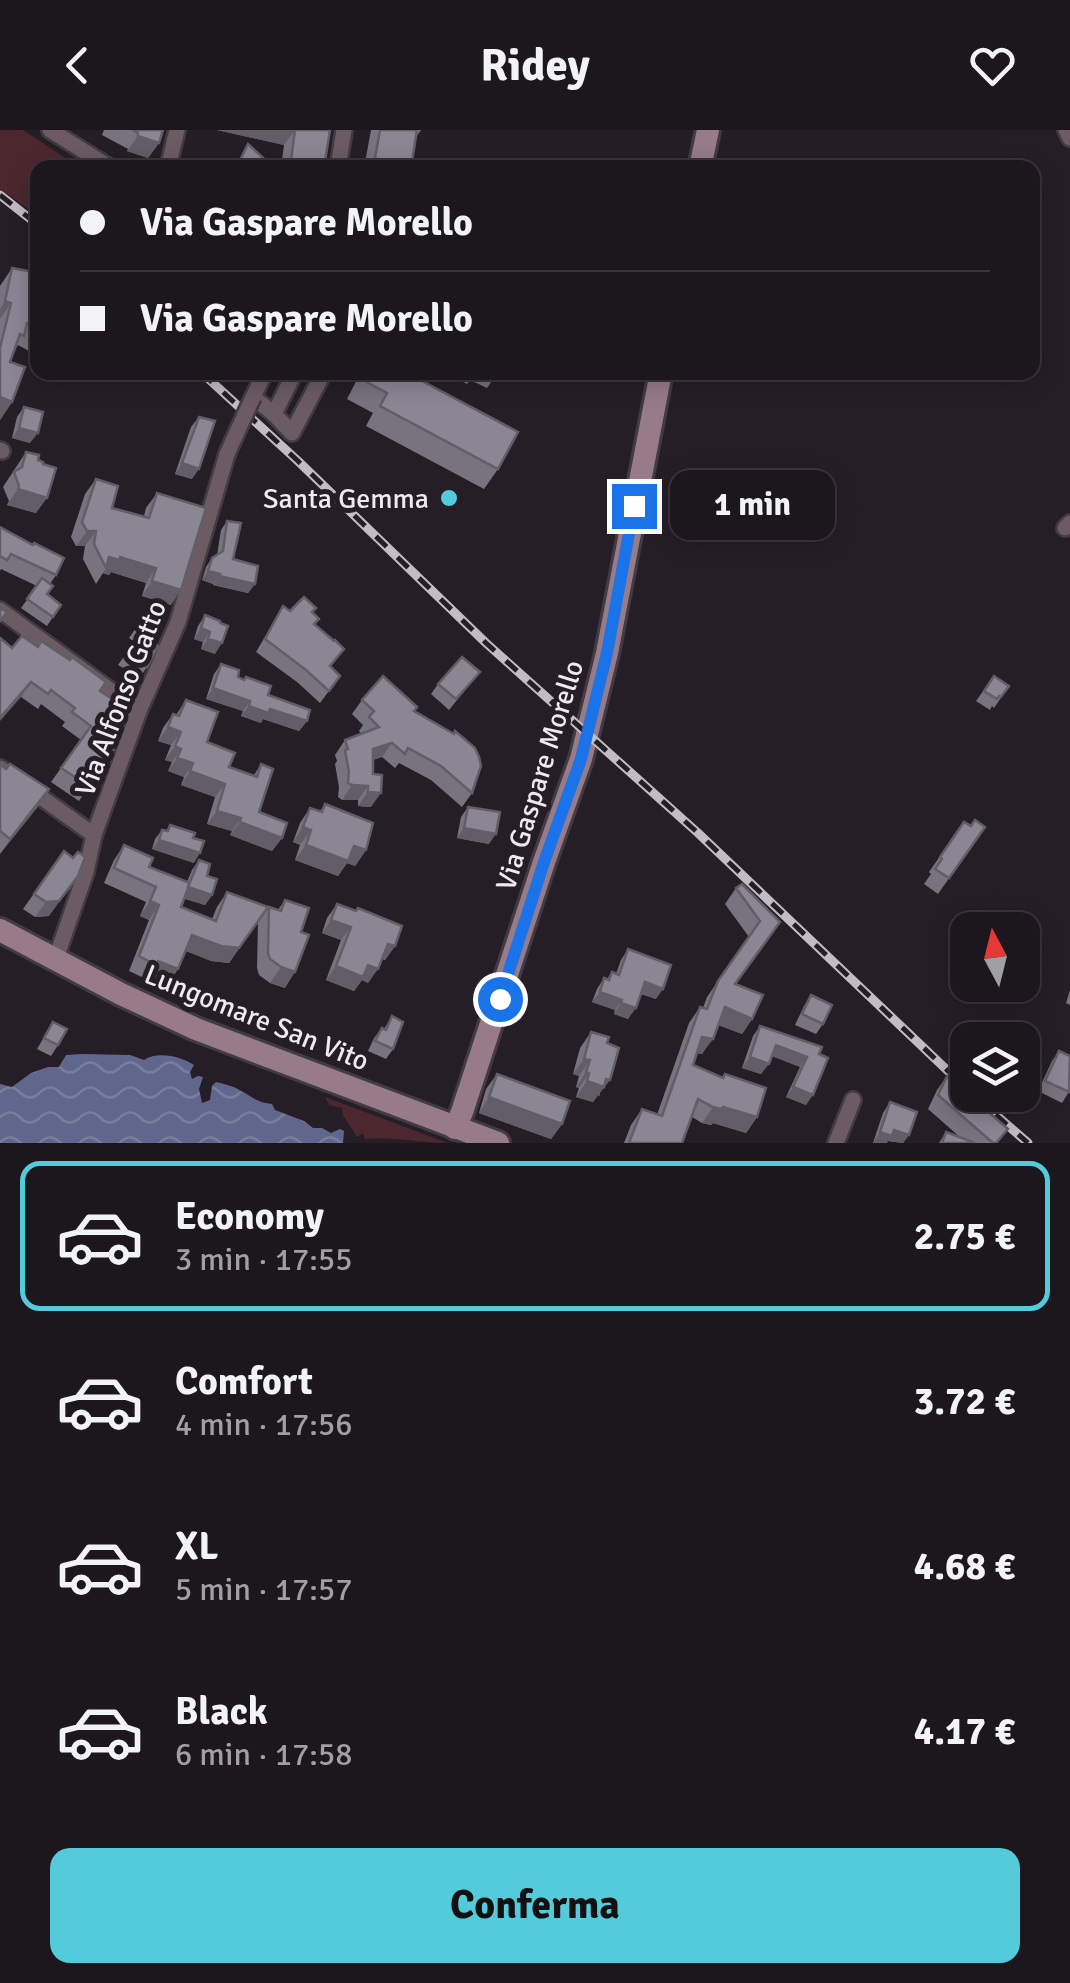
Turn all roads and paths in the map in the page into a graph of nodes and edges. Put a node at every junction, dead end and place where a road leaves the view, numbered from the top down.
1 (50, 130) edge
2 (176, 130) edge
3 (344, 130) edge
4 (708, 130) edge
5 (1066, 130) edge
6 (1070, 138) edge
7 (99, 160) edge
8 (170, 160) edge
9 (339, 160) edge
10 (702, 160) edge
11 (261, 380) edge
12 (291, 380) edge
13 (320, 380) edge
14 (659, 380) edge
15 (253, 398) junction
16 (274, 414) junction
17 (0, 610) edge
18 (139, 711) junction
19 (0, 768) edge
20 (94, 834) junction
21 (0, 930) edge
22 (56, 958) junction
23 (853, 1100) dead end
24 (455, 1128) junction
25 (498, 1143) edge
26 (836, 1143) edge

1 - 7 street
2 - 8 street
3 - 9 street
4 - 10 street
5 - 6 street
11 - 15 street, Via Alfonso Gatto
12 - 16 street
13 - 16 street
14 - 24 street, Via Gaspare Morello
15 - 16 street
15 - 18 street, Via Alfonso Gatto, bridge
17 - 18 street
18 - 20 street, Via Alfonso Gatto
19 - 20 street
20 - 22 street, Via Alfonso Gatto
21 - 22 street, Lungomare San Vito
22 - 24 street, Lungomare San Vito
23 - 26 street
24 - 25 street, Lungomare San Vito

